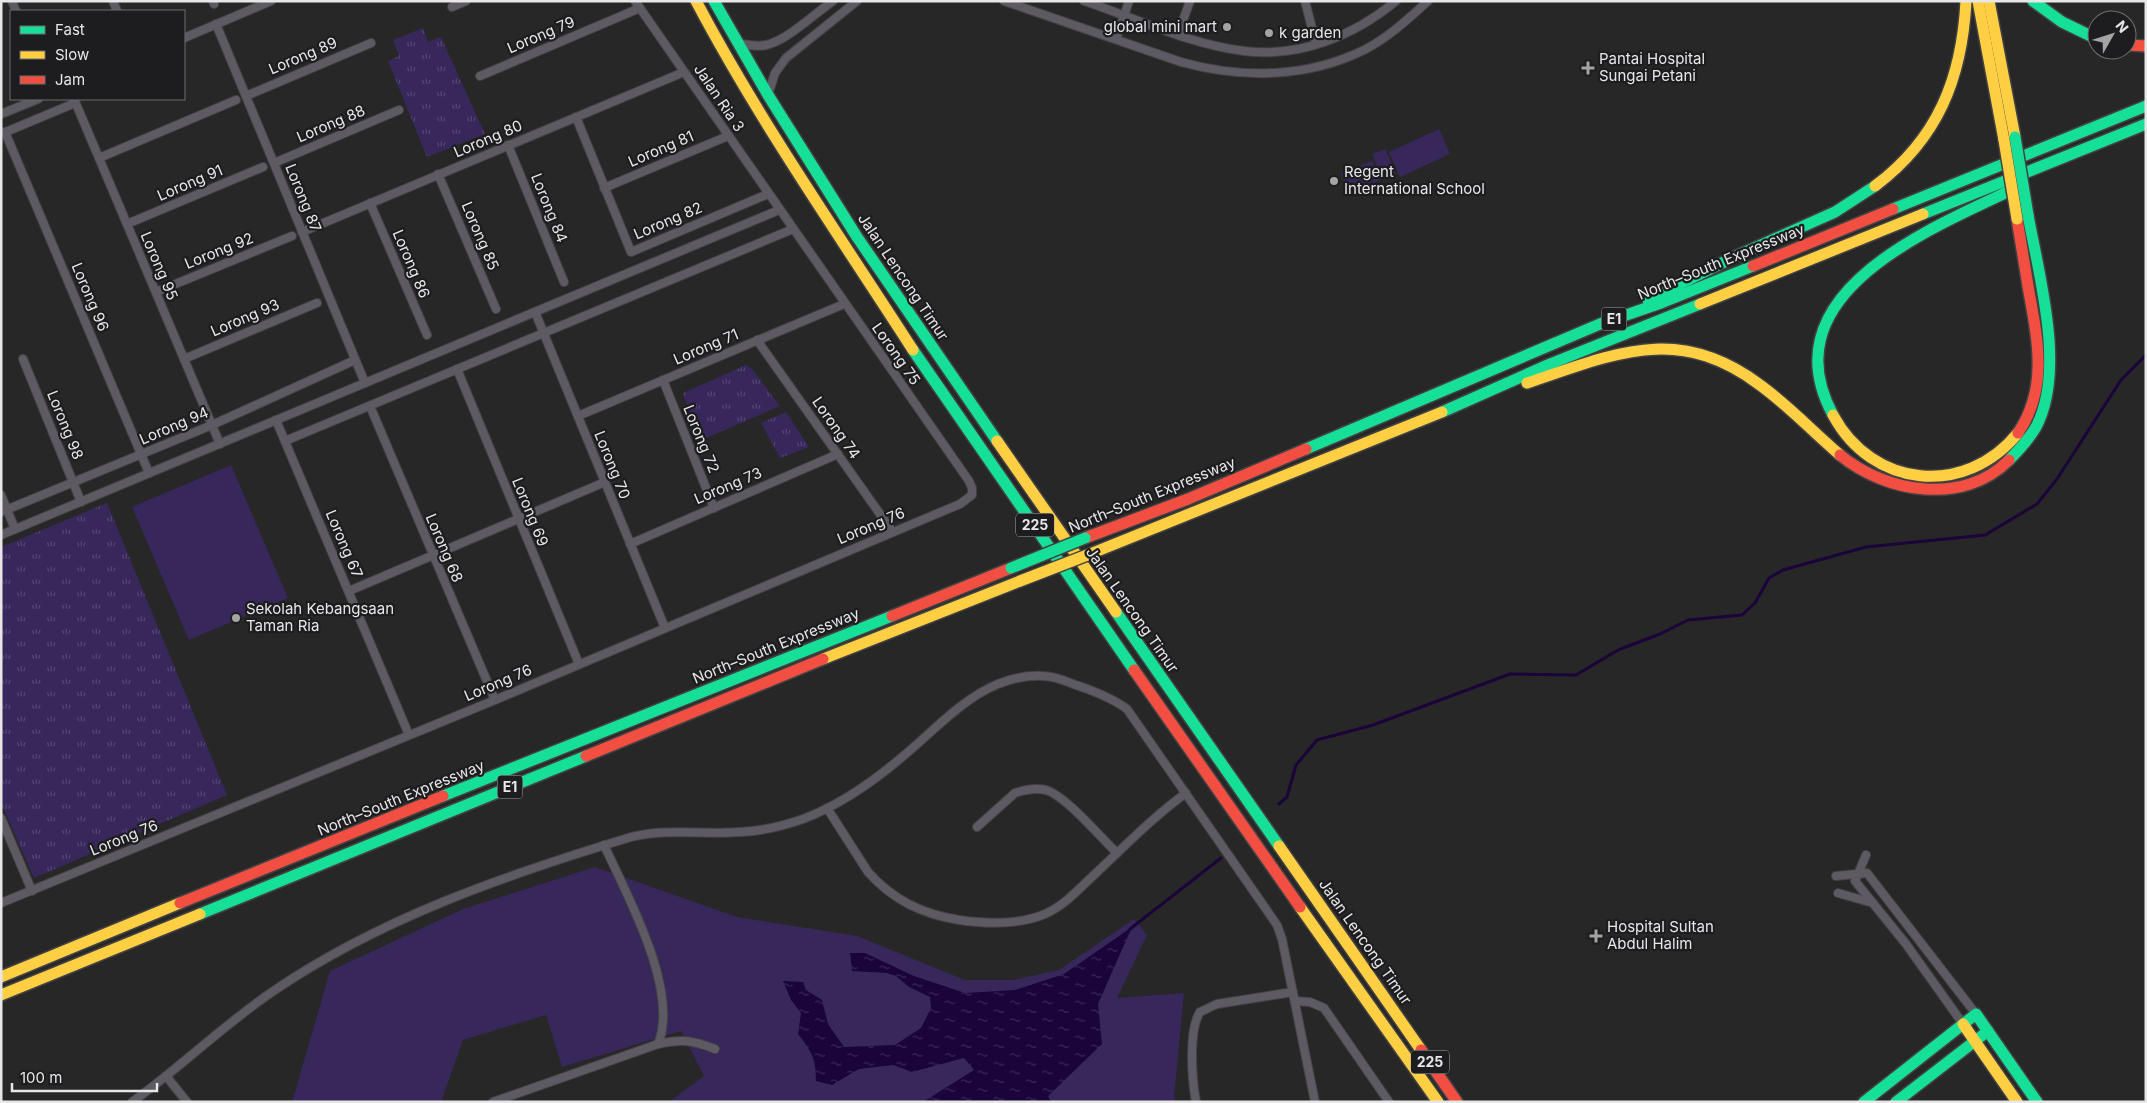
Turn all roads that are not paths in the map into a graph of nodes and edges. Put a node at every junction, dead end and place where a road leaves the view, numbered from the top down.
1 (271, 1) edge
2 (466, 1) edge
3 (696, 1) edge
4 (714, 1) edge
5 (833, 1) edge
6 (857, 1) edge
7 (1004, 1) edge
8 (1084, 1) edge
9 (1129, 1) edge
10 (1190, 1) edge
11 (1305, 1) edge
12 (1396, 1) edge
13 (1428, 1) edge
14 (1966, 1) edge
15 (1978, 1) edge
16 (1989, 1) edge
17 (2034, 1) edge
18 (637, 5) edge
19 (452, 7) dead end
20 (1124, 15) junction
21 (216, 24) junction
22 (1178, 34) junction
23 (2087, 34) edge
24 (185, 38) edge
25 (1116, 39) junction
26 (371, 42) dead end
27 (738, 44) junction
28 (1316, 44) junction
29 (684, 72) junction
30 (480, 76) dead end
31 (768, 95) junction
32 (246, 96) junction
33 (36, 100) edge
34 (236, 100) dead end
35 (74, 101) edge
36 (2146, 106) edge
37 (399, 110) dead end
38 (1, 114) edge
39 (576, 117) junction
40 (2146, 124) edge
41 (3, 133) edge
42 (2123, 133) junction
43 (728, 136) junction
44 (508, 145) junction
45 (99, 158) junction
46 (274, 163) junction
47 (264, 167) dead end
48 (438, 174) junction
49 (604, 188) junction
50 (768, 194) junction
51 (370, 203) junction
52 (779, 210) junction
53 (2023, 217) junction
54 (127, 224) junction
55 (793, 229) junction
56 (302, 232) junction
57 (292, 236) dead end
58 (564, 282) dead end
59 (156, 292) junction
60 (317, 303) dead end
61 (844, 304) junction
62 (496, 309) dead end
63 (535, 312) junction
64 (1600, 324) junction
65 (544, 333) junction
66 (427, 335) dead end
67 (757, 340) junction
68 (22, 359) dead end
69 (184, 359) junction
70 (355, 360) junction
71 (457, 369) junction
72 (663, 380) junction
73 (365, 383) junction
74 (1466, 402) junction
75 (370, 406) junction
76 (578, 416) junction
77 (276, 420) junction
78 (212, 425) junction
79 (285, 441) junction
80 (220, 444) junction
81 (142, 454) junction
82 (838, 454) junction
83 (149, 473) junction
84 (605, 482) junction
85 (73, 483) junction
86 (1, 495) edge
87 (972, 495) joint
88 (81, 502) junction
89 (714, 508) junction
90 (4, 511) edge
91 (518, 520) junction
92 (16, 529) junction
93 (892, 532) junction
94 (1, 535) edge
95 (630, 544) junction
96 (433, 557) junction
97 (349, 591) junction
98 (665, 628) junction
99 (579, 664) junction
100 (495, 700) junction
101 (409, 735) junction
102 (1186, 793) junction
103 (827, 808) junction
104 (1, 818) edge
105 (978, 827) dead end
106 (604, 845) junction
107 (1117, 854) junction
108 (1866, 855) dead end
109 (1858, 874) junction
110 (1836, 876) dead end
111 (32, 891) junction
112 (1838, 893) dead end
113 (1, 903) edge
114 (1873, 903) junction
115 (1, 977) edge
116 (1293, 992) junction
117 (1, 995) edge
118 (1295, 1001) junction
119 (1976, 1014) junction
120 (1963, 1024) junction
121 (1988, 1031) junction
122 (1975, 1040) junction
123 (658, 1044) junction
124 (715, 1049) dead end
125 (166, 1076) junction
126 (132, 1102) edge
127 (187, 1102) edge
128 (493, 1102) edge
129 (1196, 1102) edge
130 (1315, 1102) edge
131 (1389, 1102) edge
132 (1438, 1102) edge
133 (1457, 1102) edge
134 (1864, 1102) edge
135 (1896, 1102) edge
136 (2017, 1102) edge
137 (2037, 1102) edge

1 - 21 street
2 - 19 street
3 - 132 main road, Jalan Lencong Timur / 225
4 - 27 main road, Jalan Lencong Timur / 225
5 - 27 street
6 - 31 street
7 - 25 street
8 - 20 street
9 - 20 street
10 - 22 street
11 - 28 street
12 - 28 street
13 - 25 street
14 - 64 main road
15 - 53 main road, bridge
16 - 53 main road, bridge
17 - 23 main road
18 - 29 street, Jalan Ria 3
18 - 30 street, Lorong 79
20 - 22 street
20 - 25 street
21 - 24 street
21 - 32 street, Lorong 87
22 - 28 street
26 - 32 street, Lorong 89
27 - 31 main road, Jalan Lencong Timur / 225
29 - 39 street, Lorong 80
29 - 43 street, Jalan Ria 3
31 - 133 main road, Jalan Lencong Timur / 225
32 - 46 street, Lorong 87
33 - 38 street
34 - 45 street
35 - 41 street
35 - 45 street, Lorong 95
36 - 64 main road, North–South Expressway / E1
37 - 46 street, Lorong 88
39 - 44 street, Lorong 80
39 - 49 street, Lorong 82
40 - 42 main road, North–South Expressway / E1
41 - 81 street, Lorong 96
42 - 53 main road
42 - 74 main road, North–South Expressway / E1
43 - 49 street, Lorong 81
43 - 50 street, Jalan Ria 3
44 - 48 street, Lorong 80
44 - 58 street, Lorong 84
45 - 54 street, Lorong 95
46 - 56 street, Lorong 87
47 - 54 street, Lorong 91
48 - 51 street, Lorong 80
48 - 62 street, Lorong 85
49 - 50 street, Lorong 82
50 - 52 street, Jalan Ria 3
51 - 56 street, Lorong 80
51 - 66 street, Lorong 86
52 - 55 street, Jalan Ria 3
52 - 63 street
53 - 74 main road
54 - 59 street, Lorong 95
55 - 61 street, Lorong 75
55 - 65 street
56 - 70 street, Lorong 87
57 - 59 street, Lorong 92
59 - 69 street, Lorong 95
60 - 69 street, Lorong 93
61 - 67 street, Lorong 71
61 - 87 street, Lorong 75
63 - 65 street, Lorong 70
63 - 73 street
64 - 115 main road, North–South Expressway / E1, bridge
65 - 71 street
65 - 76 street, Lorong 70
67 - 72 street, Lorong 71
67 - 82 street, Lorong 74
68 - 85 street, Lorong 98
69 - 78 street, Lorong 95
70 - 73 street, Lorong 87
70 - 78 street, Lorong 94
71 - 75 street
71 - 91 street, Lorong 69
72 - 76 street, Lorong 71
72 - 89 street, Lorong 72
73 - 77 street
74 - 117 main road, North–South Expressway / E1, bridge
75 - 79 street
75 - 96 street, Lorong 68
76 - 84 street, Lorong 70
77 - 79 street, Lorong 67
77 - 80 street
78 - 80 street, Lorong 95
78 - 81 street, Lorong 94
79 - 97 street, Lorong 67
80 - 83 street
81 - 83 street, Lorong 96
81 - 85 street, Lorong 94
82 - 89 street, Lorong 73
82 - 93 street, Lorong 74
83 - 88 street
84 - 91 street
84 - 95 street, Lorong 70
85 - 88 street, Lorong 98
85 - 90 street, Lorong 94
86 - 90 street
87 - 93 street, Lorong 76
88 - 92 street
89 - 95 street, Lorong 73
90 - 92 street
91 - 96 street
91 - 99 street, Lorong 69
92 - 94 street
93 - 98 street, Lorong 76
95 - 98 street, Lorong 70
96 - 97 street
96 - 100 street, Lorong 68
97 - 101 street, Lorong 67
98 - 99 street, Lorong 76
99 - 100 street, Lorong 76
100 - 101 street, Lorong 76
101 - 111 street, Lorong 76
102 - 103 street
102 - 107 street
102 - 116 street
103 - 106 street
103 - 107 street
104 - 111 street
105 - 107 street
106 - 123 street
106 - 125 street
108 - 109 street
109 - 110 street
109 - 114 street
109 - 119 street
111 - 113 street, Lorong 76
112 - 114 street
114 - 120 street
116 - 118 street
116 - 129 street
118 - 130 street
118 - 131 street
119 - 120 main road
119 - 121 main road
120 - 122 main road
120 - 134 main road
121 - 122 main road
121 - 137 main road
122 - 135 main road
122 - 136 main road
123 - 124 street
123 - 128 street
125 - 126 street
125 - 127 street

